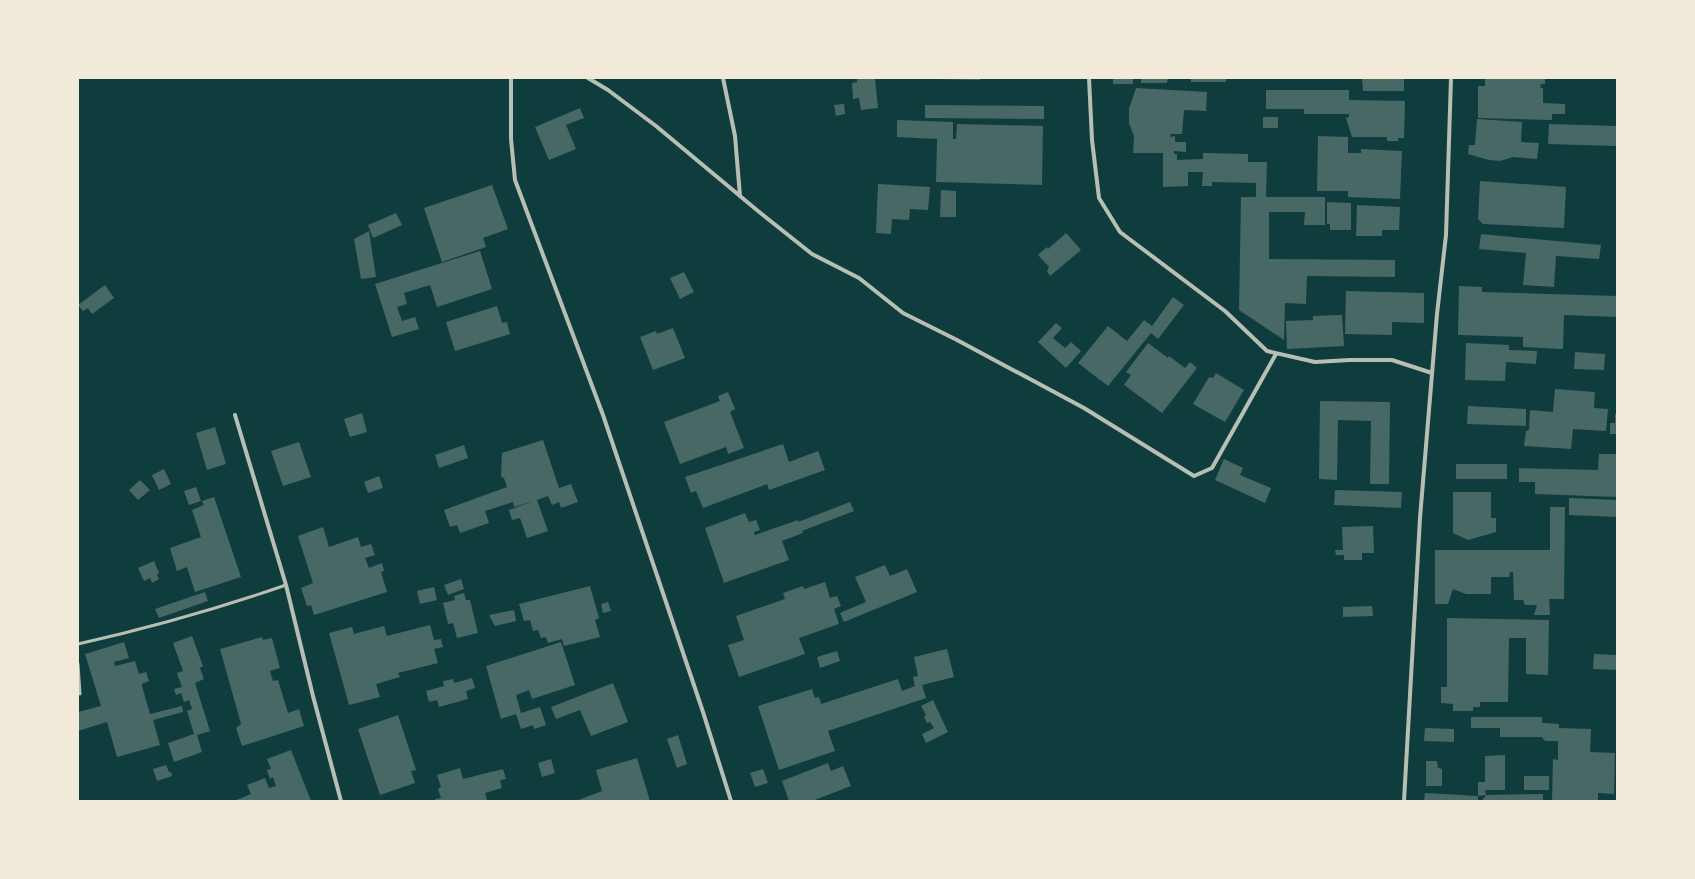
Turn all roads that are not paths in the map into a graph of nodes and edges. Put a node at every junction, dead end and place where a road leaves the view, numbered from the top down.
1 (511, 78) edge
2 (588, 78) edge
3 (723, 78) edge
4 (1089, 78) edge
5 (1451, 78) edge
6 (740, 196) junction
7 (1276, 354) junction
8 (1432, 373) junction
9 (235, 416) dead end
10 (286, 585) junction
11 (78, 644) edge
12 (78, 664) edge
13 (80, 694) dead end
14 (341, 801) edge
15 (731, 801) edge
16 (1404, 801) edge

1 - 15 street
2 - 6 street
3 - 6 street
4 - 7 street
5 - 8 street
6 - 7 street
7 - 8 street
8 - 16 street
9 - 10 street
10 - 11 lane
10 - 14 street
12 - 13 lane

